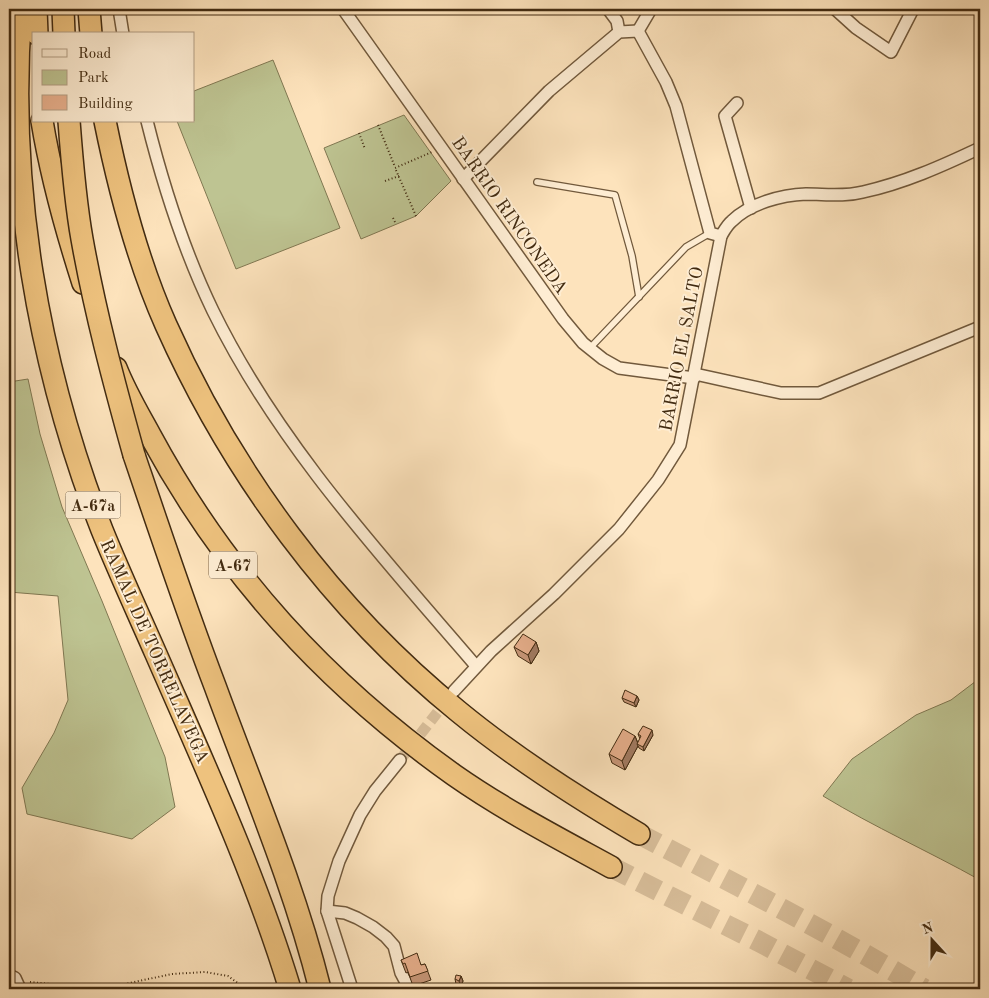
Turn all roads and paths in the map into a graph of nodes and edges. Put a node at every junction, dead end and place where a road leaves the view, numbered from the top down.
1 (21, 9) edge
2 (36, 9) edge
3 (63, 9) edge
4 (89, 9) edge
5 (119, 9) edge
6 (608, 9) edge
7 (651, 9) edge
8 (835, 9) edge
9 (913, 9) edge
10 (347, 10) edge
11 (638, 31) junction
12 (37, 32) edge
13 (64, 32) edge
14 (91, 32) edge
15 (124, 32) edge
16 (619, 32) junction
17 (737, 103) dead end
18 (42, 122) edge
19 (69, 122) edge
20 (105, 122) edge
21 (147, 122) edge
22 (378, 125) dead end
23 (359, 133) dead end
24 (440, 147) junction
25 (980, 148) edge
26 (365, 149) dead end
27 (395, 168) junction
28 (398, 176) junction
29 (462, 179) junction
30 (385, 181) dead end
31 (537, 182) dead end
32 (751, 208) junction
33 (416, 216) dead end
34 (393, 218) dead end
35 (396, 224) dead end
36 (715, 234) junction
37 (639, 297) junction
38 (980, 327) edge
39 (590, 348) junction
40 (694, 376) junction
41 (476, 666) junction
42 (454, 691) tunnel mouth
43 (400, 760) tunnel mouth
44 (639, 834) tunnel mouth
45 (611, 867) tunnel mouth
46 (327, 911) junction
47 (9, 975) edge
48 (20, 988) edge
49 (409, 988) dead end
50 (246, 989) edge
51 (290, 989) edge
52 (320, 989) edge
53 (352, 989) edge

1 - 51 highway, RAMAL DE TORRELAVEGA / A-67a
2 - 12 highway
3 - 13 highway
4 - 14 highway
5 - 15 street
6 - 16 street
7 - 11 street
8 - 9 street
10 - 24 street, BARRIO RINCONEDA
11 - 16 street
11 - 36 street
16 - 29 street
17 - 32 street
18 - 45 highway, A-67
19 - 52 highway, RAMAL DE TORRELAVEGA / A-67a, bridge
20 - 44 highway
21 - 41 street
22 - 27 path
23 - 26 path
24 - 27 path
24 - 29 street, BARRIO RINCONEDA
25 - 32 street
27 - 28 path
28 - 30 path
28 - 33 path
29 - 39 street, BARRIO RINCONEDA
31 - 37 lane
32 - 36 street
34 - 35 path
36 - 37 lane
36 - 40 street, BARRIO EL SALTO
37 - 39 lane
38 - 40 street, BARRIO RINCONEDA
39 - 40 street, BARRIO RINCONEDA
40 - 41 street, BARRIO EL SALTO
41 - 42 street, BARRIO EL SALTO
43 - 46 street
46 - 49 street
46 - 53 street
47 - 48 street
48 - 50 path

